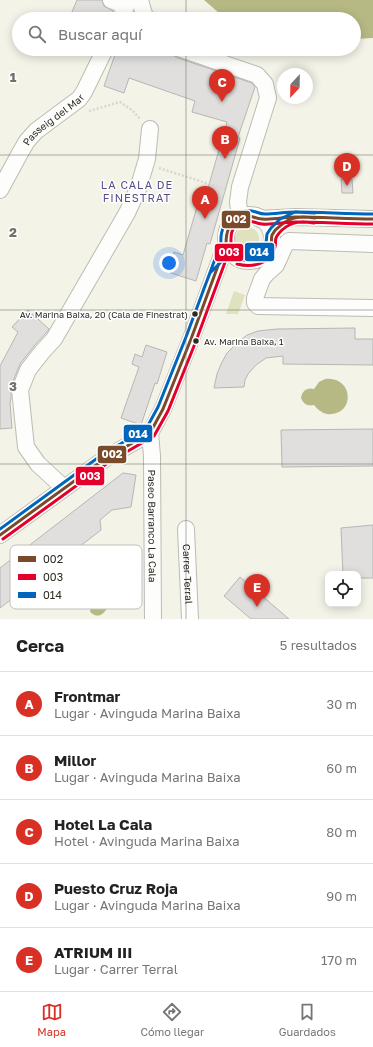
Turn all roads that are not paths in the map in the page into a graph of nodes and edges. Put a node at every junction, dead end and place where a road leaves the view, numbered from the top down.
1 (111, 0) edge
2 (129, 6) edge
3 (143, 12) edge
4 (102, 56) edge
5 (201, 56) edge
6 (150, 130) road end
7 (0, 190) edge
8 (240, 217) junction
9 (296, 217) junction
10 (260, 219) junction
11 (373, 220) edge
12 (271, 237) junction
13 (226, 244) junction
14 (373, 244) edge
15 (233, 260) junction
16 (214, 276) junction
17 (373, 308) edge
18 (150, 433) junction
19 (64, 488) junction
20 (186, 529) dead end
21 (0, 535) edge
22 (153, 619) edge
23 (190, 619) edge

1 - 2 street
2 - 3 street
4 - 7 street, Passeig del Mar
5 - 8 street
6 - 19 street
8 - 10 street
8 - 13 street
9 - 10 street
9 - 11 street
9 - 12 street
10 - 12 street
12 - 15 street
13 - 15 street
13 - 16 street
14 - 17 street
15 - 16 street
16 - 18 street
18 - 19 street
18 - 22 street, Paseo Barranco La Cala
19 - 21 street
20 - 23 street, Carrer Terral

